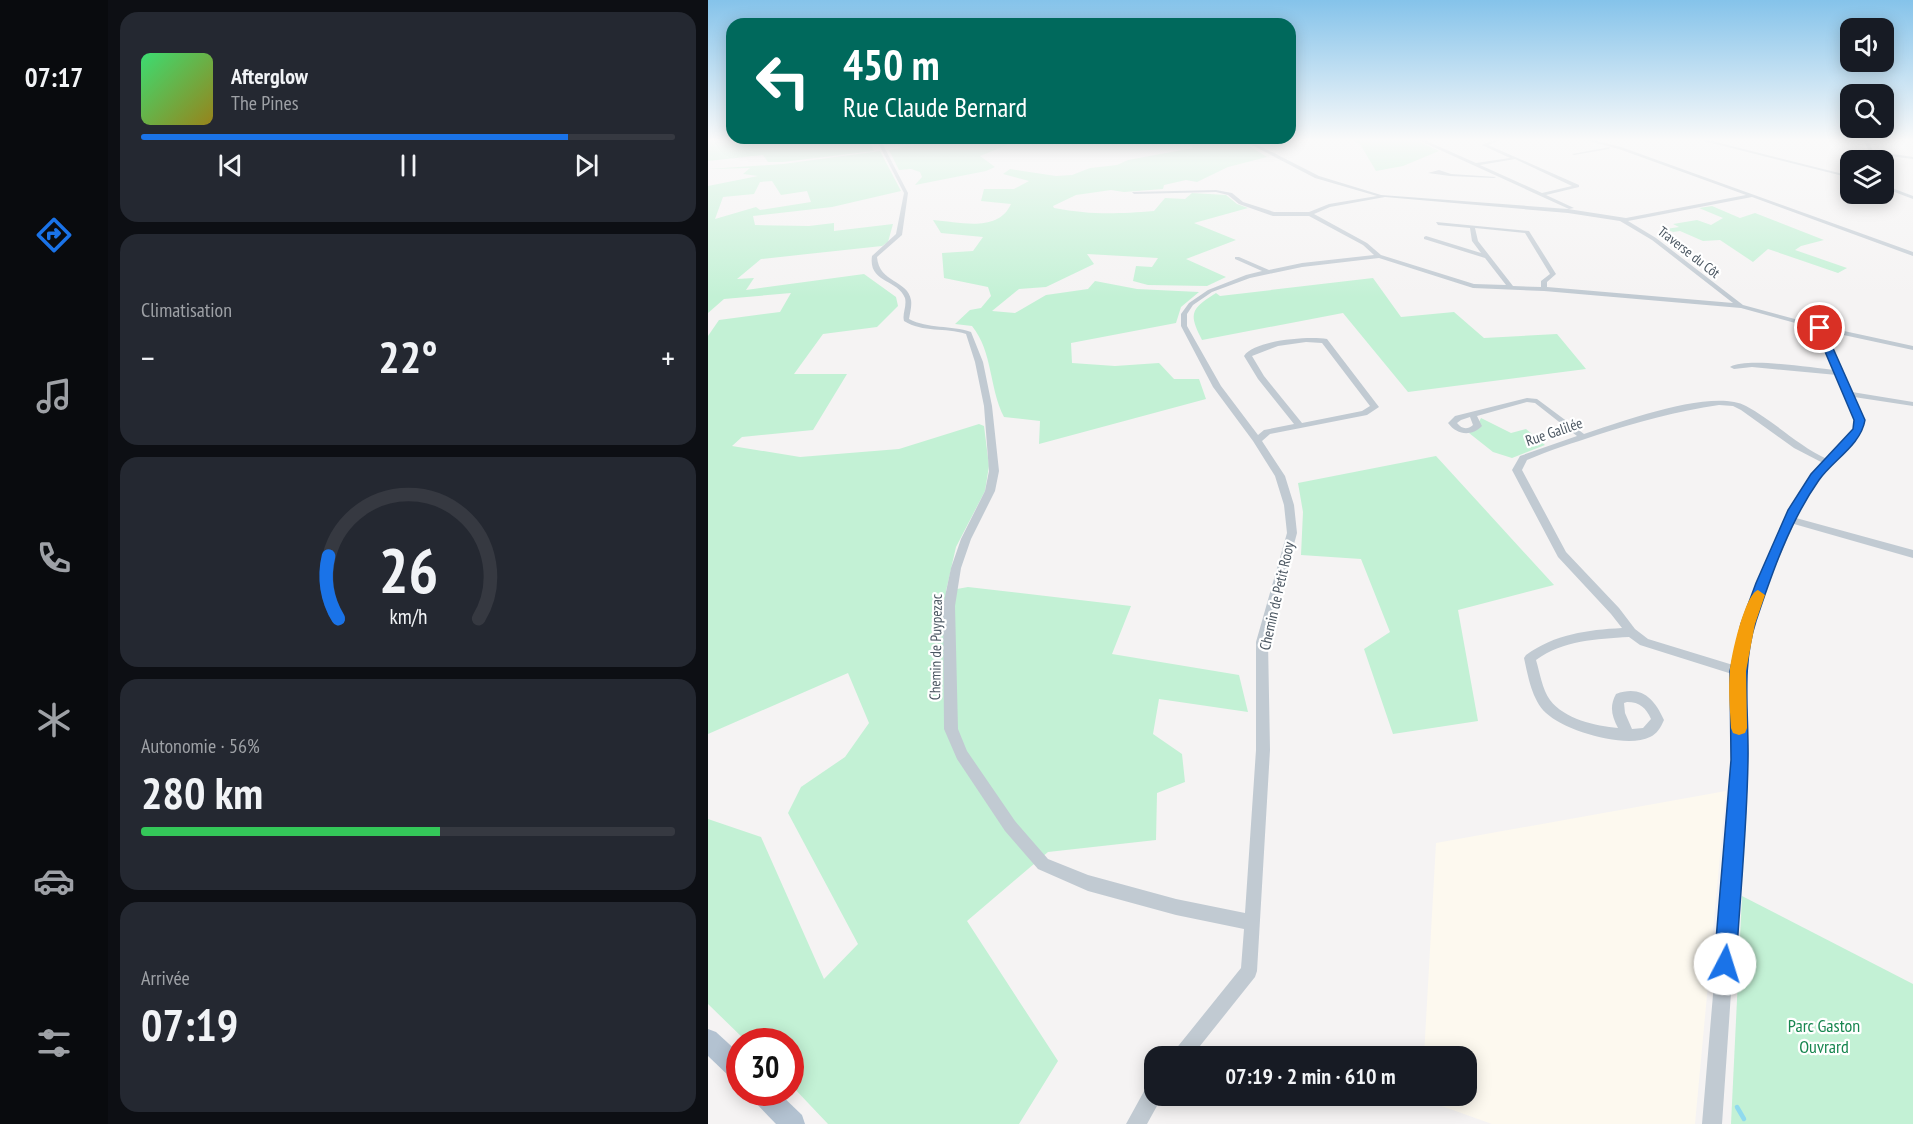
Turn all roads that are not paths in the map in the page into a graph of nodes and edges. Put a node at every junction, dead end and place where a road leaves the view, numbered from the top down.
1 (905, 191) edge
2 (1197, 191) edge
3 (1218, 191) edge
4 (1364, 191) edge
5 (1532, 191) edge
6 (1555, 191) edge
7 (1738, 191) edge
8 (1897, 191) edge
9 (1134, 193) dead end
10 (1540, 195) junction
11 (1751, 196) junction
12 (1382, 197) junction
13 (1913, 198) edge
14 (1579, 213) junction
15 (1310, 214) junction
16 (1622, 220) junction
17 (1438, 223) dead end
18 (1472, 226) junction
19 (1426, 238) dead end
20 (1913, 254) edge
21 (1379, 256) junction
22 (1488, 257) junction
23 (1237, 258) dead end
24 (1267, 271) junction
25 (1511, 288) junction
26 (1544, 289) junction
27 (1741, 306) junction
28 (1820, 328) junction
29 (1913, 348) edge
30 (1734, 367) dead end
31 (1839, 373) junction
32 (1848, 394) junction
33 (1913, 404) edge
34 (1473, 416) dead end
35 (1299, 425) junction
36 (1583, 437) junction
37 (1257, 440) junction
38 (1827, 462) junction
39 (1790, 520) junction
40 (1913, 554) edge
41 (1631, 632) junction
42 (1738, 671) junction
43 (1629, 736) dead end
44 (1252, 924) junction
45 (708, 1040) edge
46 (1189, 1046) edge
47 (726, 1057) edge
48 (775, 1106) edge
49 (1146, 1106) edge
50 (793, 1124) edge
51 (1136, 1124) edge
52 (1712, 1124) edge

1 - 44 street, Chemin de Puypezac
2 - 9 street
3 - 15 street
4 - 12 street
5 - 10 street
6 - 10 street
7 - 11 street
8 - 13 street
10 - 14 street
11 - 16 street
11 - 20 street
12 - 14 street
12 - 15 street
14 - 16 street
15 - 21 street
16 - 27 street, Traverse du Côt
17 - 18 street
18 - 22 street
18 - 26 street
19 - 22 street
21 - 24 street, Chemin de Petit Rooy
21 - 25 street
22 - 25 street
23 - 24 street
24 - 37 street, Chemin de Petit Rooy
25 - 26 street
26 - 27 street
27 - 28 street
28 - 29 street
28 - 31 street
30 - 31 street
31 - 32 street
32 - 33 street
32 - 38 street
34 - 36 street
35 - 35 street
35 - 37 street
36 - 38 street, Rue Galilée
36 - 41 street, Rue Galilée
37 - 44 street, Chemin de Petit Rooy
38 - 39 street
39 - 40 street
39 - 42 street
41 - 42 street, Rue Galilée
41 - 43 street
42 - 52 street
44 - 46 street, Chemin de Petit Rooy
45 - 47 main road
48 - 50 main road
49 - 51 street

